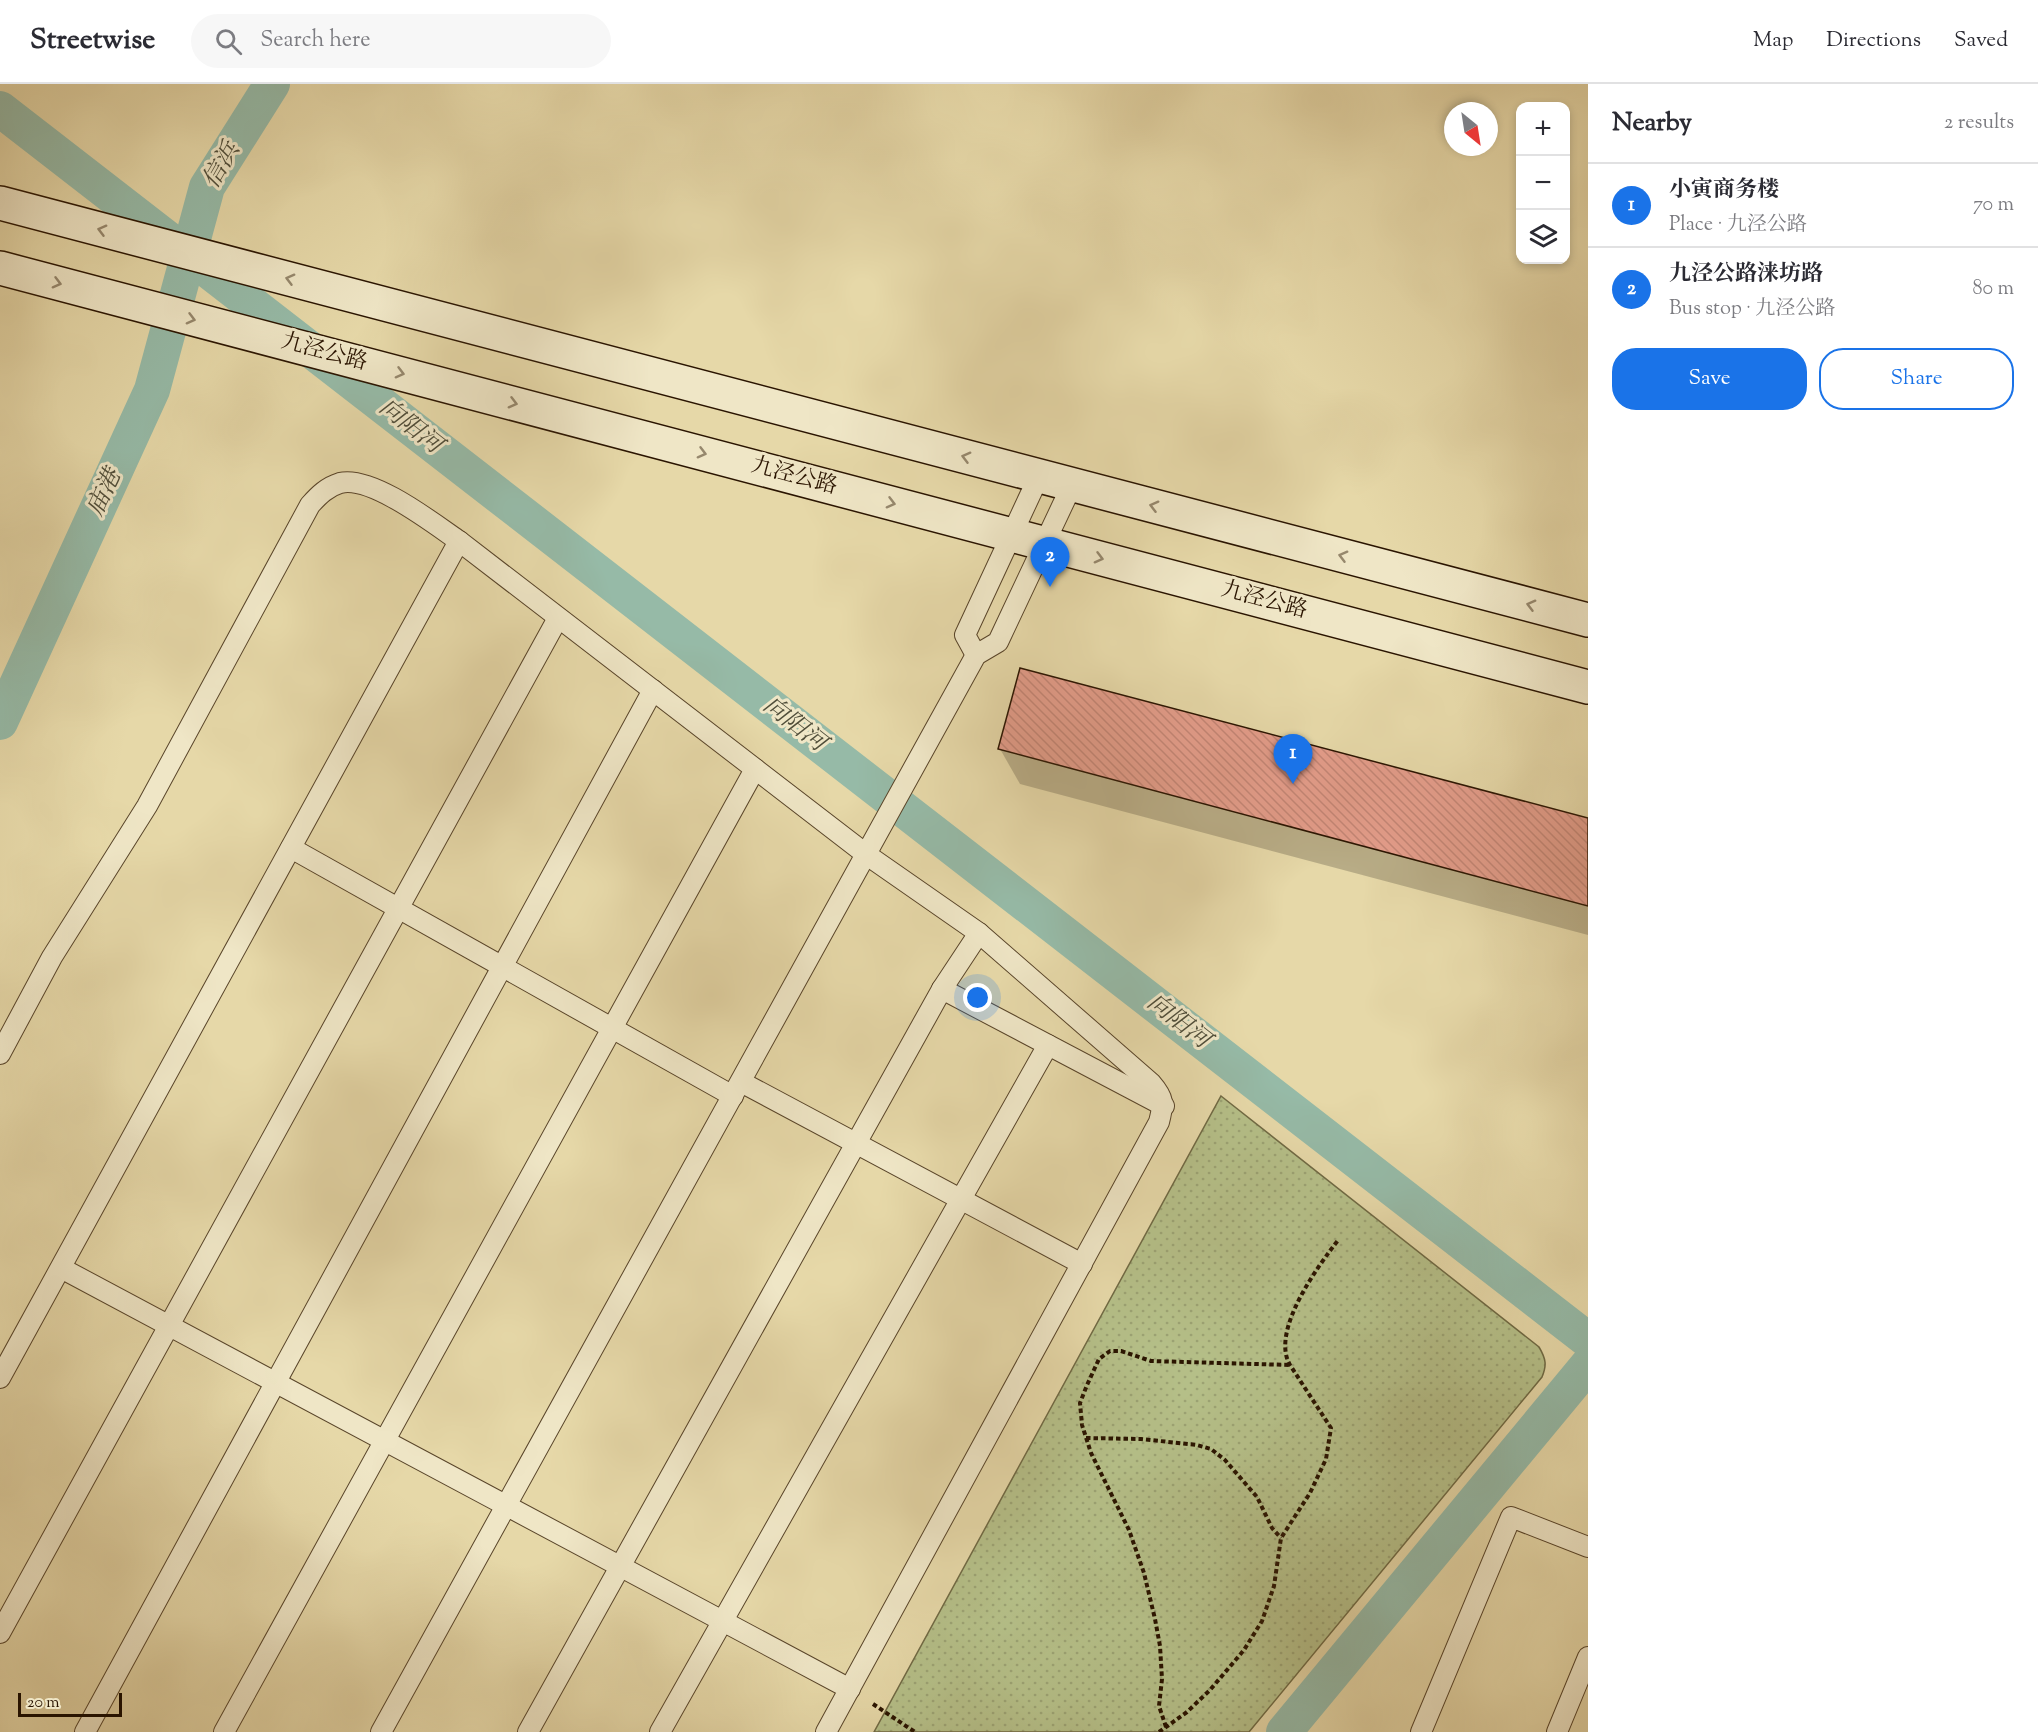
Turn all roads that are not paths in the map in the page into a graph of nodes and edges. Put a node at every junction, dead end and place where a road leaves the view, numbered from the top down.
1 (0, 203) edge
2 (0, 268) edge
3 (1039, 476) junction
4 (1072, 485) junction
5 (1011, 534) junction
6 (459, 541) junction
7 (1044, 543) junction
8 (558, 618) junction
9 (1588, 620) edge
10 (976, 655) junction
11 (1588, 687) edge
12 (653, 690) junction
13 (755, 769) junction
14 (291, 848) junction
15 (867, 855) junction
16 (398, 908) junction
17 (979, 933) junction
18 (502, 967) junction
19 (942, 989) junction
20 (612, 1028) junction
21 (1048, 1045) junction
22 (0, 1054) edge
23 (737, 1089) junction
24 (1164, 1106) junction
25 (856, 1143) junction
26 (961, 1199) junction
27 (1082, 1264) junction
28 (61, 1268) junction
29 (169, 1326) junction
30 (0, 1378) edge
31 (275, 1382) junction
32 (385, 1441) junction
33 (507, 1506) junction
34 (1588, 1547) edge
35 (620, 1566) junction
36 (723, 1621) junction
37 (0, 1633) edge
38 (1588, 1658) edge
39 (850, 1689) junction
40 (85, 1732) edge
41 (224, 1732) edge
42 (381, 1732) edge
43 (528, 1732) edge
44 (660, 1732) edge
45 (826, 1732) edge
46 (1421, 1732) edge
47 (1557, 1732) edge

3 -> 1 main road
2 -> 5 main road, 九泾公路
3 - 4 main road
3 - 5 lane
4 - 7 lane
9 -> 4 main road
5 - 7 main road, 九泾公路
5 - 10 lane
6 - 8 lane
6 - 14 lane
6 - 22 lane
7 - 10 lane
7 -> 11 main road, 九泾公路
8 - 12 lane
8 - 16 lane
10 - 15 lane
12 - 13 lane
12 - 18 lane
13 - 15 lane
13 - 20 lane
14 - 16 lane
14 - 28 lane
15 - 17 lane
15 - 23 lane
16 - 18 lane
16 - 29 lane
17 - 19 lane
17 - 24 lane
18 - 20 lane
18 - 31 lane
19 - 21 lane
19 - 25 lane
20 - 23 lane
20 - 32 lane
21 - 24 lane
21 - 26 lane
23 - 25 lane
23 - 33 lane
24 - 27 lane
25 - 26 lane
25 - 35 lane
26 - 27 lane
26 - 36 lane
27 - 39 lane
28 - 29 lane
28 - 30 lane
29 - 31 lane
29 - 37 lane
31 - 32 lane
31 - 40 lane
32 - 33 lane
32 - 41 lane
33 - 35 lane
33 - 42 lane
34 - 46 lane
35 - 36 lane
35 - 43 lane
36 - 39 lane
36 - 44 lane
38 - 47 lane
39 - 45 lane

